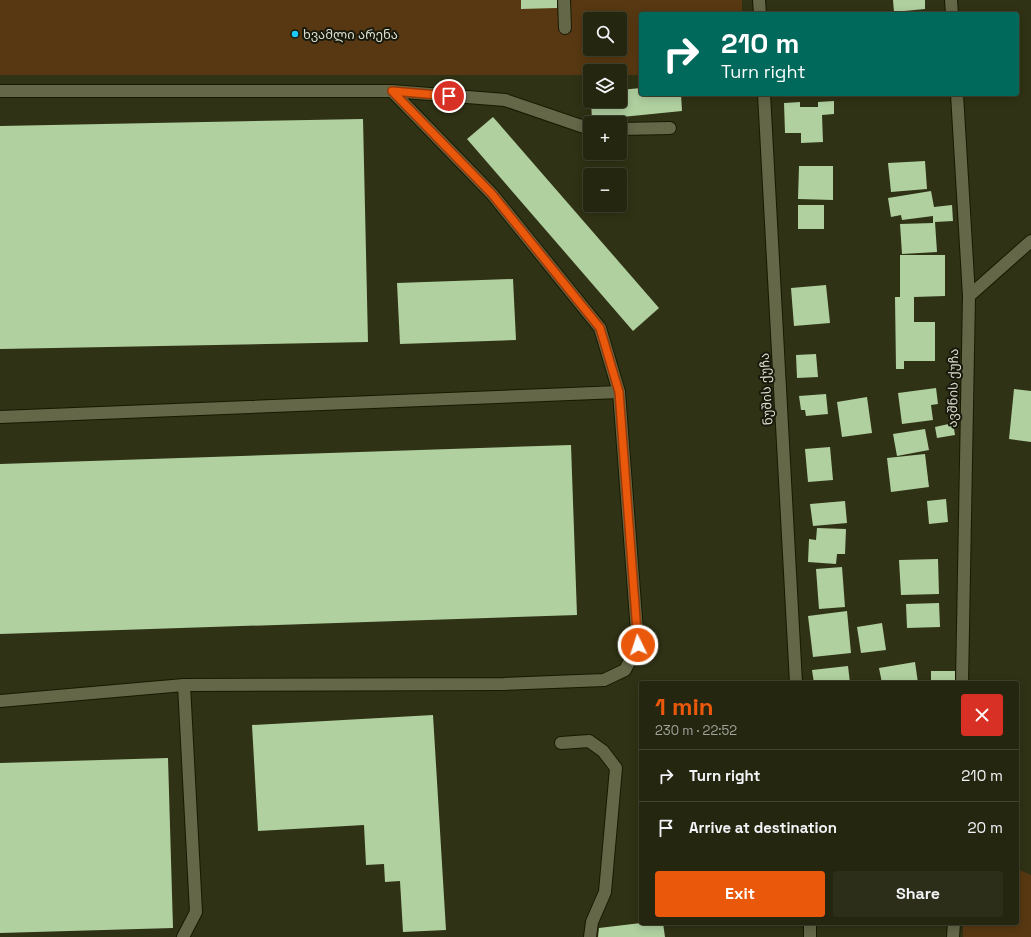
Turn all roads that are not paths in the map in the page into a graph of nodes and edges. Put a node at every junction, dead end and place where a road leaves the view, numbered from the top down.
1 (564, 0) edge
2 (759, 0) edge
3 (952, 0) edge
4 (760, 12) edge
5 (952, 12) edge
6 (565, 28) dead end
7 (0, 91) edge
8 (392, 91) junction
9 (764, 96) edge
10 (957, 96) edge
11 (583, 127) edge
12 (670, 128) dead end
13 (627, 129) edge
14 (1031, 241) edge
15 (969, 296) junction
16 (619, 392) junction
17 (0, 416) edge
18 (796, 681) edge
19 (962, 681) edge
20 (184, 685) junction
21 (0, 701) edge
22 (561, 743) dead end
23 (810, 925) edge
24 (954, 925) edge
25 (183, 937) edge
26 (590, 937) edge
27 (810, 937) edge
28 (953, 937) edge

1 - 6 street
2 - 4 street
3 - 5 street
7 - 8 street
8 - 11 street
8 - 16 street
9 - 18 street, ნუშის ქუჩა
10 - 15 street, ავშნის ქუჩა
12 - 13 street
14 - 15 street
15 - 19 street, ავშნის ქუჩა
16 - 17 street
16 - 20 street
20 - 21 street
20 - 25 street
22 - 26 street
23 - 27 street
24 - 28 street

